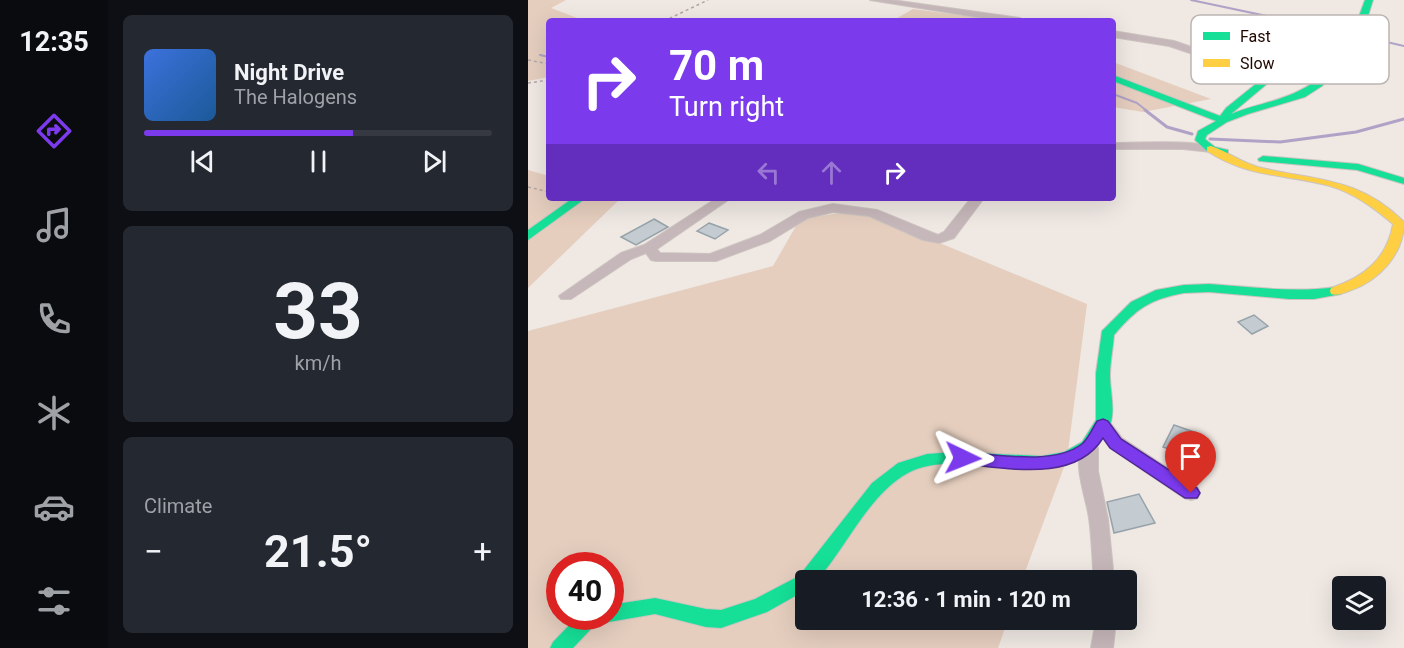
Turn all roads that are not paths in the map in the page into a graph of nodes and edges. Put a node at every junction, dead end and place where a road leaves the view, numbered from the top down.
1 (874, 0) edge
2 (914, 0) edge
3 (1369, 0) edge
4 (905, 5) junction
5 (1365, 15) edge
6 (998, 18) edge
7 (1116, 34) edge
8 (1191, 50) edge
9 (1116, 79) edge
10 (1261, 84) edge
11 (1322, 84) edge
12 (1222, 120) junction
13 (1116, 146) edge
14 (1211, 149) junction
15 (1404, 181) edge
16 (576, 201) edge
17 (720, 201) edge
18 (976, 201) edge
19 (528, 236) edge
20 (649, 248) junction
21 (566, 296) dead end
22 (1103, 425) junction
23 (1089, 448) junction
24 (1191, 493) dead end
25 (818, 570) edge
26 (1103, 570) edge
27 (795, 590) edge
28 (624, 610) edge
29 (577, 630) edge
30 (1105, 630) edge
31 (560, 648) edge
32 (1102, 648) edge

1 - 4 street
2 - 4 street
3 - 5 street
4 - 6 street
7 - 8 street
9 - 12 street
10 - 12 street
11 - 12 street
12 - 14 street
13 - 14 street
14 - 15 street
14 - 22 street
16 - 19 street
17 - 20 street
18 - 20 street
20 - 21 street
22 - 23 street
22 - 24 street
23 - 25 street
23 - 26 street
27 - 28 street
29 - 31 street
30 - 32 street

